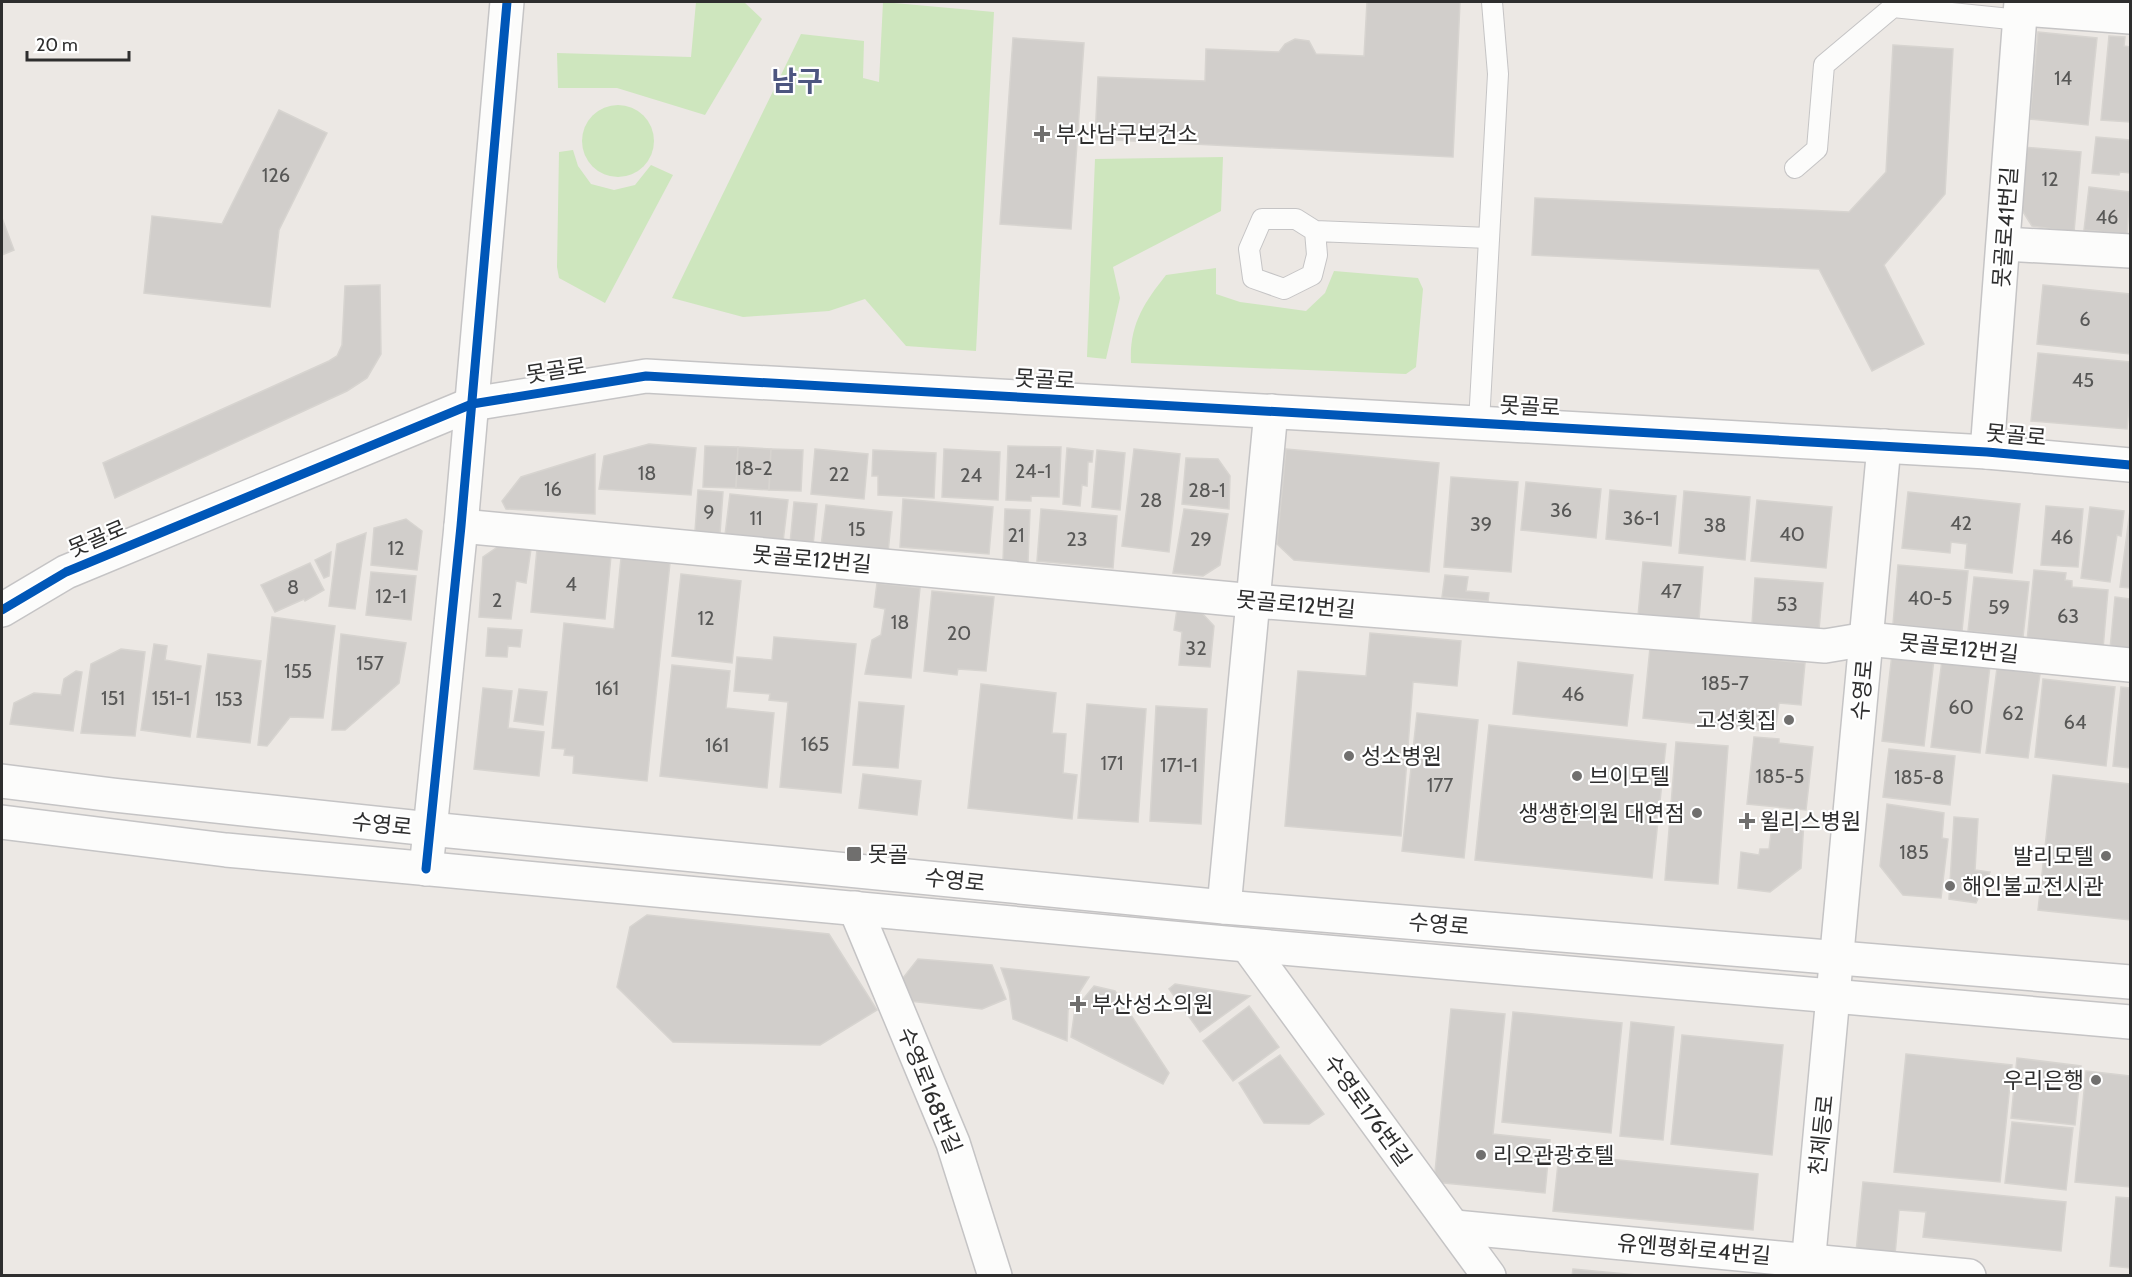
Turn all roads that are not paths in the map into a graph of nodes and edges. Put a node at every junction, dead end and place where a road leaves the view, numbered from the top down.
1 (507, 2) edge
2 (1492, 2) edge
3 (1893, 4) edge
4 (2021, 10) edge
5 (2130, 17) edge
6 (1795, 168) dead end
7 (1316, 231) dead end
8 (1489, 238) junction
9 (2004, 244) junction
10 (2130, 251) edge
11 (472, 404) junction
12 (1271, 411) junction
13 (1479, 423) junction
14 (1884, 446) junction
15 (1987, 452) junction
16 (2130, 465) edge
17 (462, 526) junction
18 (1254, 601) junction
19 (2, 610) edge
20 (1867, 639) junction
21 (2130, 665) edge
22 (2, 781) edge
23 (2, 822) edge
24 (430, 829) junction
25 (426, 868) junction
26 (1224, 907) junction
27 (855, 908) junction
28 (1247, 945) junction
29 (1838, 956) junction
30 (2130, 982) edge
31 (1834, 995) junction
32 (2130, 1022) edge
33 (1455, 1227) junction
34 (1808, 1268) edge
35 (994, 1275) edge
36 (1489, 1275) edge
37 (1969, 1275) edge

1 - 11 street
2 - 8 lane
3 - 4 lane
3 - 6 lane
4 - 5 street
4 - 9 street, 못골로41번길
7 - 8 lane
8 - 13 lane
9 - 10 street
9 - 15 street, 못골로41번길
11 - 12 street, 못골로
11 - 17 street
11 - 19 street, 못골로
12 - 13 street, 못골로
12 - 18 street
13 - 14 street, 못골로
14 - 15 street, 못골로
14 - 20 street
15 - 16 street, 못골로
17 - 18 street, 못골로12번길
17 - 24 street
18 - 20 street, 못골로12번길
18 - 26 street
20 - 21 street, 못골로12번길
20 - 29 street, 수영로
22 - 24 street, 수영로
23 - 25 street, 수영로
24 - 25 street
24 - 26 street, 수영로
25 - 27 street, 수영로
26 - 29 street, 수영로
27 - 28 street, 수영로
27 - 35 street, 수영로168번길
28 - 31 street, 수영로
28 - 33 street, 수영로176번길
29 - 30 street, 수영로
29 - 31 street, 수영로
31 - 32 street, 수영로
31 - 34 street, 천제등로
33 - 34 street, 유엔평화로4번길
33 - 36 street, 수영로176번길
34 - 37 street, 유엔평화로4번길

